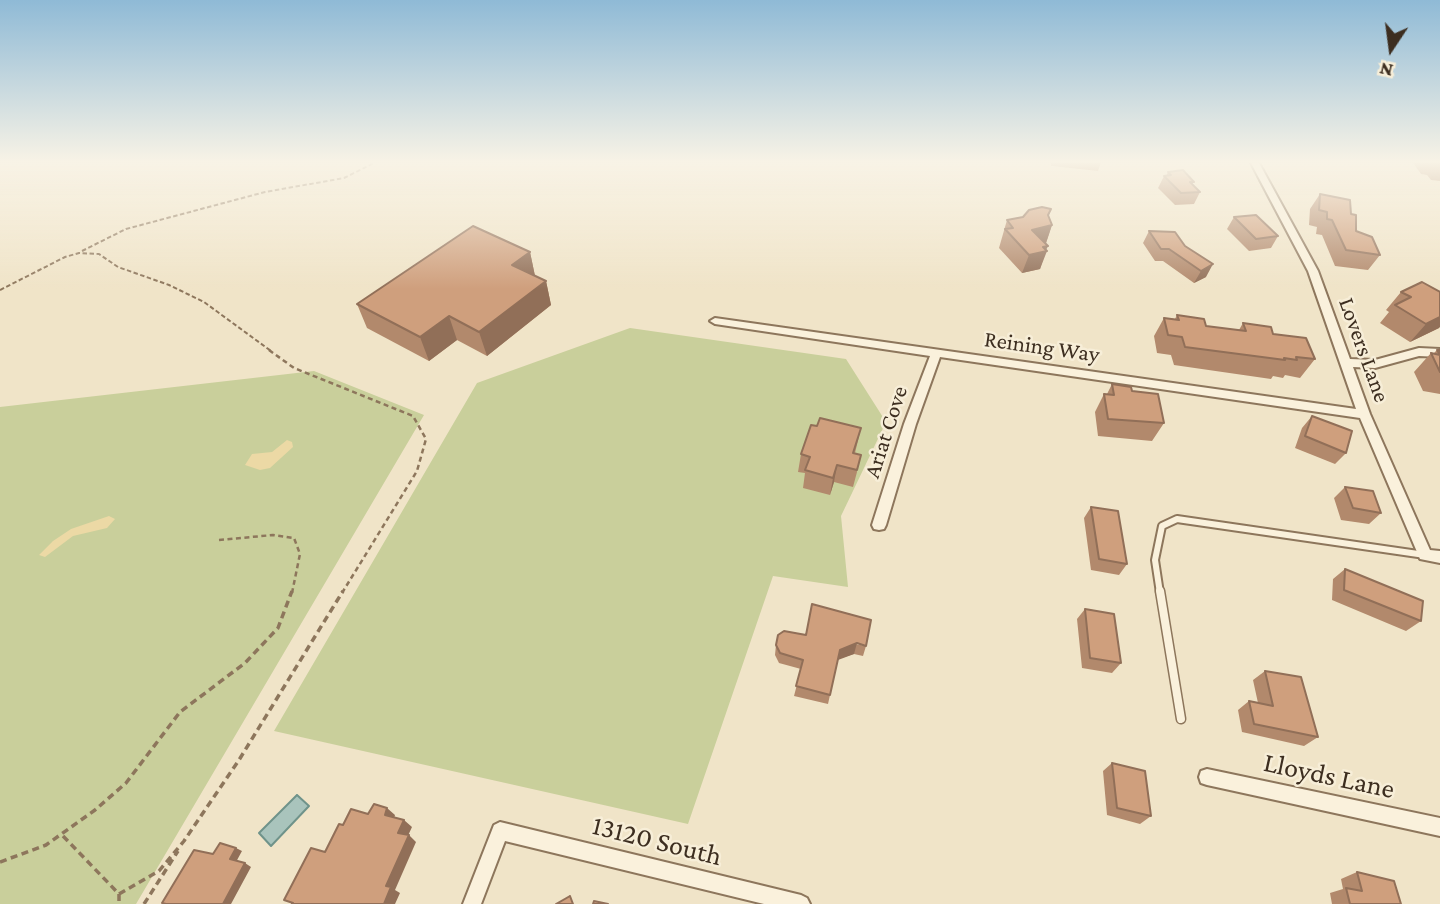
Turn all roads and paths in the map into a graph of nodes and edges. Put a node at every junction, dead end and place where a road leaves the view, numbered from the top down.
1 (211, 205) edge
2 (1278, 205) edge
3 (79, 253) junction
4 (0, 290) edge
5 (715, 321) dead end
6 (936, 353) junction
7 (1440, 353) edge
8 (1345, 363) junction
9 (1364, 414) junction
10 (879, 525) dead end
11 (219, 540) dead end
12 (1425, 555) junction
13 (1440, 557) edge
14 (1181, 719) dead end
15 (1207, 777) dead end
16 (1440, 827) edge
17 (63, 835) junction
18 (184, 841) junction
19 (0, 862) edge
20 (120, 894) junction
21 (119, 904) edge
22 (144, 904) edge
23 (472, 904) edge
24 (801, 904) edge

1 - 3 path
2 - 8 street, Lovers Lane
3 - 4 path
3 - 18 path
5 - 6 street, Reining Way
6 - 9 street, Reining Way
6 - 10 street, Ariat Cove
7 - 8 street
8 - 9 street, Lovers Lane
9 - 12 street, Lovers Lane
11 - 17 path
12 - 13 street
12 - 14 lane
15 - 16 street, Lloyds Lane
17 - 19 path
17 - 20 path
18 - 20 path
18 - 22 path
20 - 21 path
23 - 24 street, 13120 South

